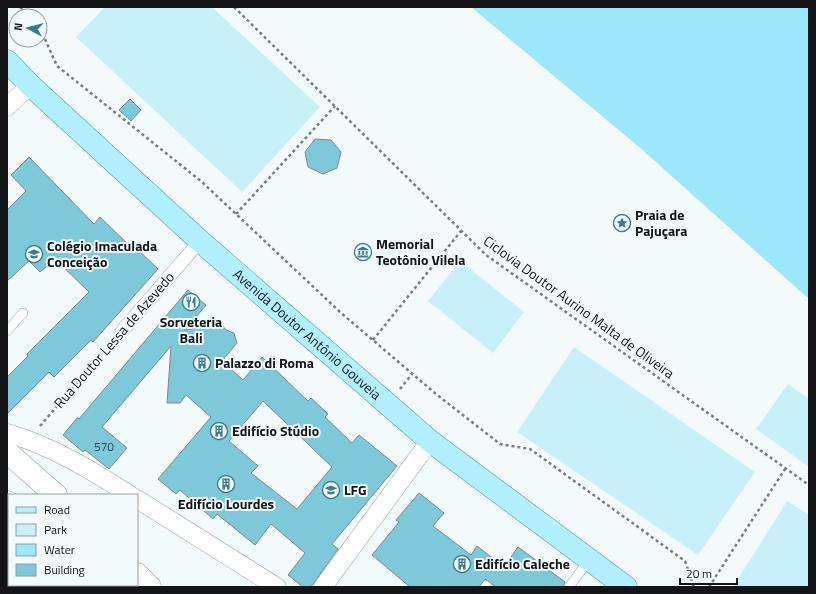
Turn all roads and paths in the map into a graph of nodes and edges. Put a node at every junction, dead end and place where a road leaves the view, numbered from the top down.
1 (234, 7) edge
2 (48, 47) edge
3 (7, 61) edge
4 (30, 85) junction
5 (335, 106) junction
6 (7, 107) edge
7 (236, 214) junction
8 (461, 231) junction
9 (200, 241) junction
10 (23, 313) dead end
11 (7, 331) edge
12 (122, 331) joint
13 (373, 340) junction
14 (7, 433) edge
15 (28, 439) junction
16 (430, 441) junction
17 (7, 452) edge
18 (785, 469) junction
19 (809, 485) edge
20 (55, 494) edge
21 (128, 494) edge
22 (138, 501) edge
23 (589, 560) junction
24 (138, 575) edge
25 (150, 587) edge
26 (277, 587) edge
27 (323, 587) edge
28 (569, 587) edge
29 (626, 587) edge
30 (694, 587) edge
31 (709, 587) edge

1 - 5 path, Ciclovia Doutor Aurino Malta de Oliveira
2 - 7 path
3 - 4 main road, Avenida Doutor Antônio Gouveia
4 - 6 street
4 - 9 main road, Avenida Doutor Antônio Gouveia
5 - 7 path
5 - 8 path, Ciclovia Doutor Aurino Malta de Oliveira
7 - 13 path
8 - 13 path
8 - 18 path, Ciclovia Doutor Aurino Malta de Oliveira
9 - 12 street, Rua Doutor Lessa de Azevedo
9 - 16 main road, Avenida Doutor Antônio Gouveia
10 - 11 lane
12 - 15 path, Rua Doutor Lessa de Azevedo
13 - 30 path
14 - 15 street
15 - 21 street
16 - 23 main road, Avenida Doutor Antônio Gouveia
16 - 27 street
17 - 20 street
18 - 19 path, Ciclovia Doutor Aurino Malta de Oliveira
18 - 31 path
22 - 26 street
23 - 28 lane
23 - 29 main road, Avenida Doutor Antônio Gouveia
24 - 25 street

